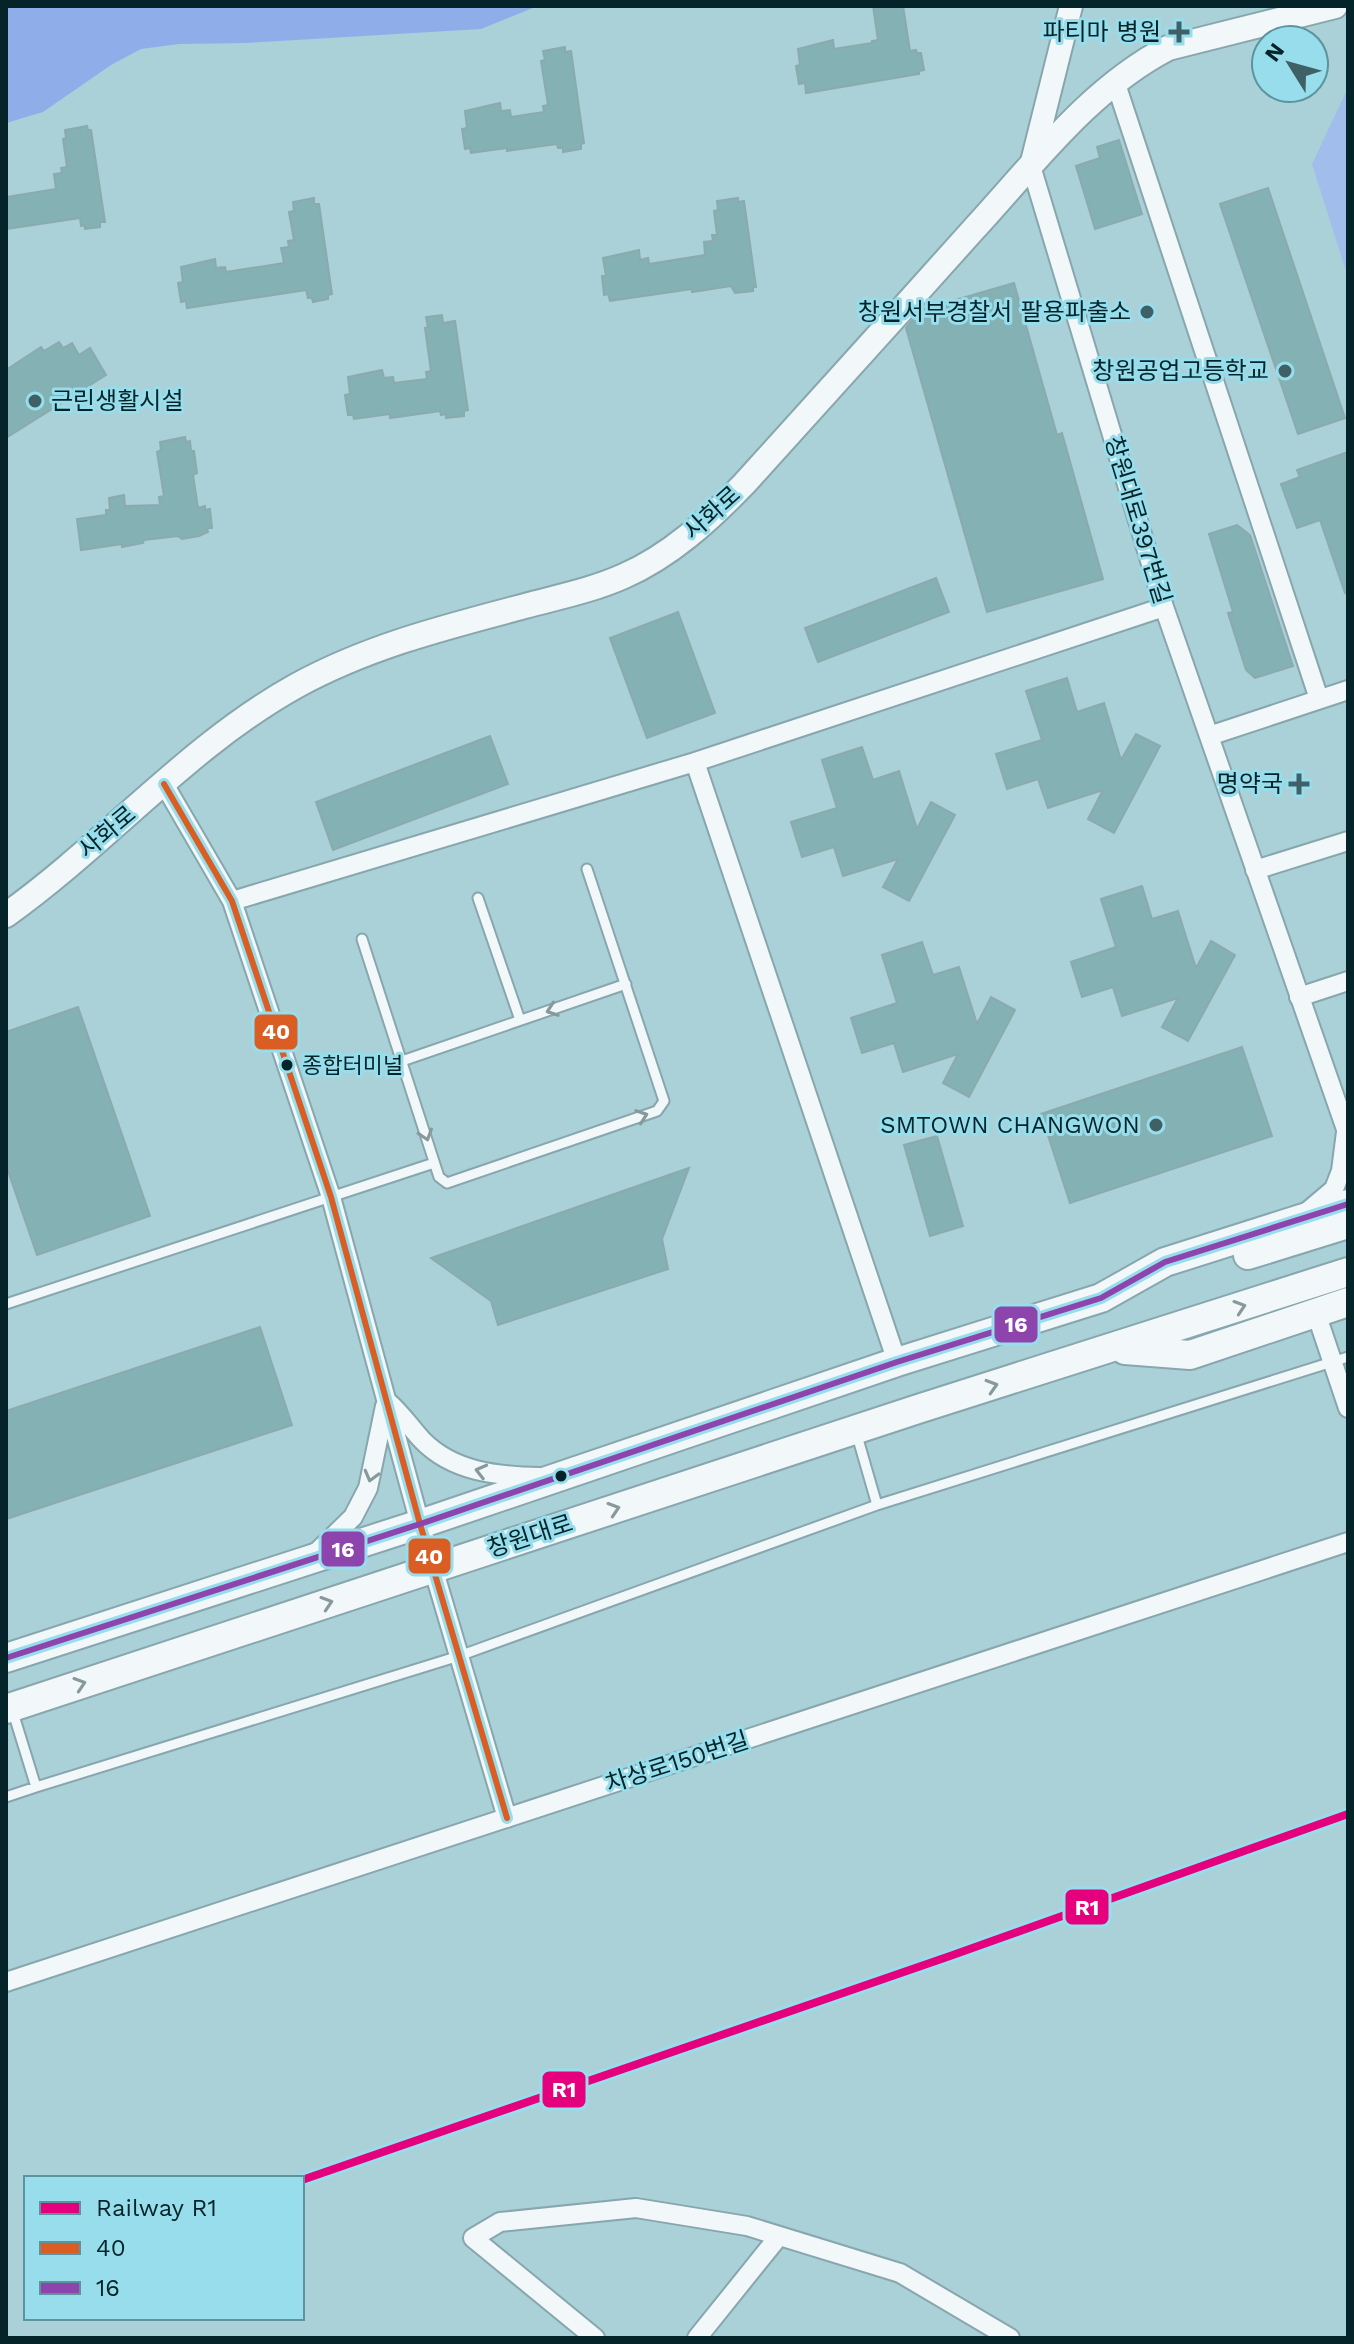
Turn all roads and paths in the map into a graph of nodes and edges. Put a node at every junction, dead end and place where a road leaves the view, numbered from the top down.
1 (1071, 6) edge
2 (1335, 6) edge
3 (1115, 81) junction
4 (1031, 166) junction
5 (1164, 607) junction
6 (1348, 690) edge
7 (1319, 699) junction
8 (1209, 736) junction
9 (695, 762) junction
10 (164, 784) junction
11 (1348, 841) edge
12 (587, 869) dead end
13 (1255, 870) junction
14 (478, 898) dead end
15 (232, 901) junction
16 (6, 915) edge
17 (362, 939) dead end
18 (1348, 981) edge
19 (626, 984) junction
20 (1299, 997) junction
21 (520, 1020) junction
22 (402, 1061) junction
23 (1347, 1133) edge
24 (434, 1163) junction
25 (331, 1197) junction
26 (1348, 1204) edge
27 (1299, 1218) junction
28 (1348, 1224) edge
29 (1348, 1272) edge
30 (1101, 1298) junction
31 (1348, 1302) edge
32 (6, 1304) edge
33 (1316, 1313) junction
34 (1112, 1349) junction
35 (1340, 1360) edge
36 (897, 1362) junction
37 (386, 1400) junction
38 (1348, 1408) edge
39 (855, 1430) junction
40 (558, 1477) junction
41 (877, 1505) junction
42 (420, 1524) junction
43 (1348, 1542) edge
44 (306, 1561) junction
45 (433, 1568) junction
46 (459, 1656) junction
47 (6, 1658) edge
48 (9, 1708) edge
49 (36, 1787) junction
50 (6, 1797) edge
51 (507, 1818) junction
52 (6, 1982) edge
53 (779, 2236) junction
54 (595, 2338) edge
55 (697, 2338) edge
56 (1010, 2338) edge

1 - 4 street
2 - 3 main road, 사화로
3 - 4 main road, 사화로
3 - 7 street
4 - 5 street, 창원대로397번길
4 - 10 main road, 사화로
5 - 8 street, 창원대로397번길
5 - 9 street
6 - 7 street
7 - 8 street
8 - 13 street, 창원대로397번길
9 - 15 street
9 - 36 street
10 - 15 street
10 - 16 main road, 사화로
11 - 13 street
12 - 19 lane
13 - 20 street, 창원대로397번길
14 - 21 lane
15 - 25 street
17 - 22 lane
18 - 20 street
19 -> 21 lane
24 -> 19 lane
20 - 23 street, 창원대로397번길
21 - 22 lane
22 -> 24 lane
23 - 27 street
24 - 25 lane
25 - 32 lane
25 - 37 street
26 - 27 main road, 창원대로
27 - 30 main road, 창원대로
28 - 30 main road
34 -> 29 main road, 창원대로
30 - 36 main road, 창원대로
31 - 33 main road
33 - 34 main road
33 - 35 street
39 -> 34 main road, 창원대로
35 - 38 street
35 - 41 lane
36 - 40 main road, 창원대로
40 -> 37 street
37 - 42 street
37 -> 44 street
39 - 41 lane
45 -> 39 main road, 창원대로
40 - 42 main road, 창원대로
41 - 46 lane
42 - 44 main road, 창원대로
42 - 45 street
43 - 51 street, 차상로150번길
44 - 47 main road, 창원대로
45 - 46 street
48 -> 45 main road, 창원대로
46 - 49 lane
46 - 51 street
48 - 49 lane
49 - 50 lane
51 - 52 street, 차상로150번길
53 - 54 street
53 - 55 street
53 - 56 street

